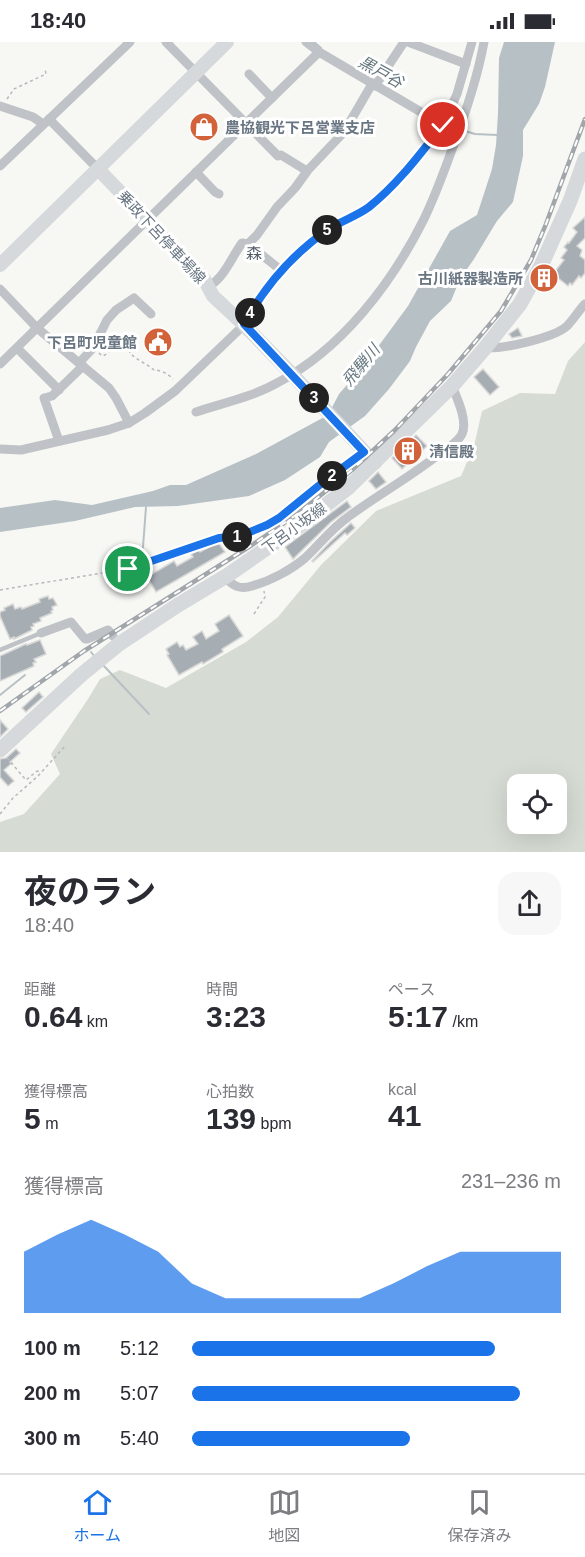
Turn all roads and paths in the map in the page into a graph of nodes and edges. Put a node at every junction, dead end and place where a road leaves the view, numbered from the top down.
1 (130, 42) edge
2 (166, 42) edge
3 (227, 42) edge
4 (306, 42) edge
5 (406, 42) edge
6 (472, 42) edge
7 (484, 42) edge
8 (319, 52) junction
9 (466, 64) junction
10 (45, 69) dead end
11 (196, 72) junction
12 (249, 74) dead end
13 (375, 84) junction
14 (272, 98) junction
15 (2, 106) edge
16 (46, 121) junction
17 (246, 123) junction
18 (443, 125) junction
19 (585, 159) edge
20 (0, 166) edge
21 (98, 169) junction
22 (307, 171) junction
23 (196, 172) junction
24 (219, 194) dead end
25 (147, 220) junction
26 (248, 244) junction
27 (0, 265) edge
28 (282, 271) junction
29 (208, 287) junction
30 (0, 289) edge
31 (585, 303) edge
32 (151, 314) dead end
33 (244, 324) junction
34 (37, 328) junction
35 (17, 348) junction
36 (93, 348) junction
37 (486, 348) junction
38 (0, 364) edge
39 (81, 365) junction
40 (181, 386) junction
41 (452, 386) junction
42 (58, 390) junction
43 (196, 412) dead end
44 (129, 423) junction
45 (59, 441) junction
46 (0, 449) edge
47 (366, 455) junction
48 (225, 577) junction
49 (260, 583) junction
50 (0, 590) edge
51 (254, 614) dead end
52 (41, 633) joint
53 (113, 636) dead end
54 (0, 650) edge
55 (66, 745) dead end
56 (0, 750) edge
57 (42, 772) junction
58 (0, 814) edge

1 - 16 street
2 - 11 street
3 - 11 main road
4 - 8 street
5 - 9 street
5 - 13 street
6 - 9 street
7 - 43 street
8 - 13 street
8 - 14 street
9 - 18 street
10 - 15 path
11 - 17 street
11 - 21 main road
12 - 14 street
13 - 18 street
13 - 22 street
14 - 17 street
15 - 16 street
16 - 20 street
16 - 21 street
17 - 22 street
17 - 23 street
18 - 28 street
19 - 37 main road, 下呂小坂線
21 - 25 main road, 乗政下呂停車場線
21 - 27 main road
22 - 26 street
23 - 24 street
23 - 25 street
25 - 29 main road, 乗政下呂停車場線
25 - 34 street
26 - 28 street
26 - 29 street
28 - 33 street
29 - 33 main road, 乗政下呂停車場線
30 - 34 street
31 - 37 street
32 - 36 street
33 - 40 street
33 - 47 main road, 乗政下呂停車場線
34 - 35 street
34 - 39 street
35 - 38 street
35 - 42 street
36 - 39 street
36 - 40 path
37 - 41 main road, 下呂小坂線
39 - 42 street
39 - 44 street
40 - 44 street
41 - 47 main road, 下呂小坂線
41 - 49 street
42 - 45 street
44 - 45 street
45 - 46 street
47 - 48 main road, 下呂小坂線
47 - 50 path
48 - 49 street
48 - 56 main road, 下呂小坂線
49 - 51 path
52 - 53 street
52 - 54 lane
55 - 57 path
56 - 57 path
57 - 58 path

